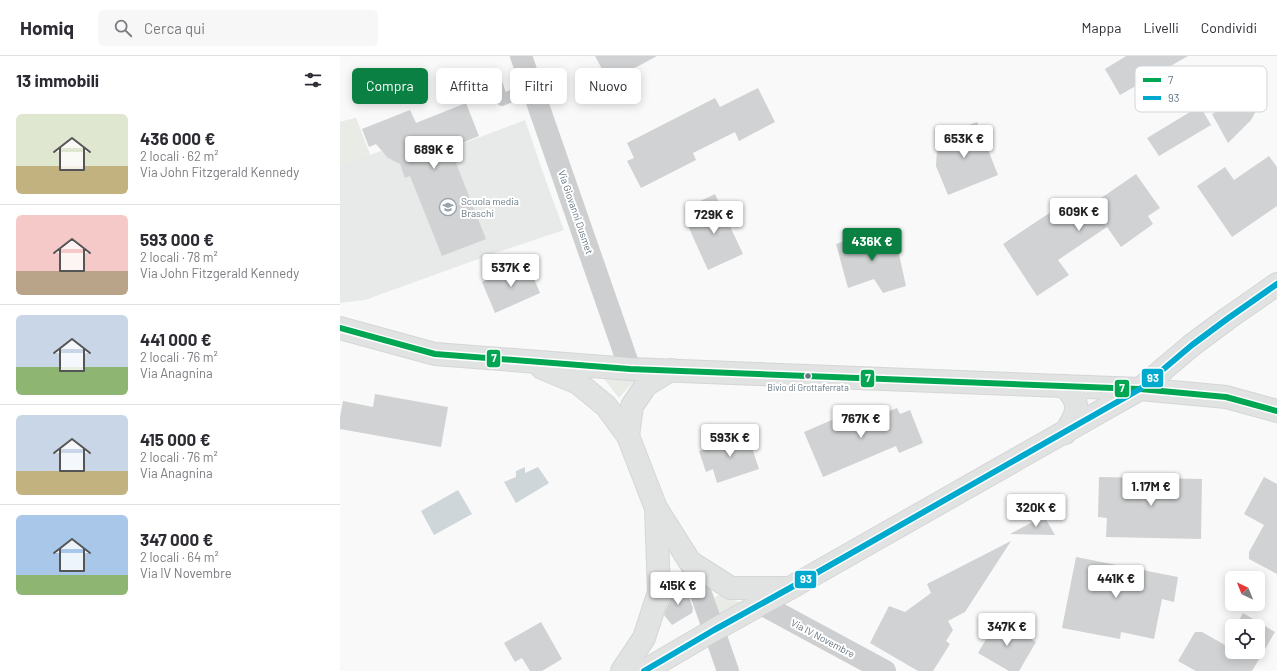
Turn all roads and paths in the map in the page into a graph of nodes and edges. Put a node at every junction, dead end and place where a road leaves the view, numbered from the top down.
1 (521, 56) edge
2 (525, 68) edge
3 (538, 104) edge
4 (1277, 284) edge
5 (340, 328) edge
6 (526, 362) junction
7 (630, 369) junction
8 (671, 370) junction
9 (1064, 386) junction
10 (1140, 389) junction
11 (1277, 411) edge
12 (1065, 433) junction
13 (628, 436) junction
14 (656, 508) junction
15 (690, 562) junction
16 (790, 588) junction
17 (761, 604) junction
18 (714, 630) junction
19 (622, 671) edge
20 (644, 671) edge
21 (728, 671) edge
22 (885, 671) edge

1 - 2 street, Via Giovanni Dusmet
3 - 7 street, Via Giovanni Dusmet
4 - 10 main road
5 - 6 main road
6 - 7 main road
6 - 13 main road
7 - 8 main road
8 - 9 main road
8 - 13 main road
9 - 10 main road
9 - 12 main road
10 - 11 main road
10 - 12 main road
12 - 16 main road
13 - 14 main road
14 - 15 main road
14 - 19 main road
15 - 16 main road
15 - 18 street
16 - 17 main road
17 - 18 main road
17 - 22 street, Via IV Novembre
18 - 20 main road
18 - 21 street

